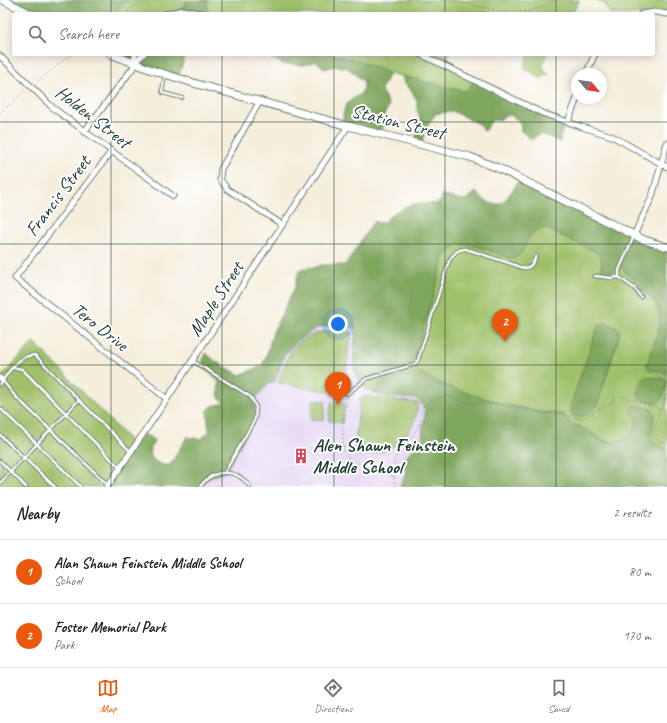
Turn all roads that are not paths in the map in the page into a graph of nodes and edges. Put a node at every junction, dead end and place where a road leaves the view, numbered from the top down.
1 (2, 0) edge
2 (27, 12) edge
3 (175, 12) edge
4 (194, 12) edge
5 (655, 12) edge
6 (667, 14) edge
7 (0, 56) edge
8 (116, 56) edge
9 (134, 56) edge
10 (142, 56) edge
11 (425, 56) edge
12 (594, 56) edge
13 (135, 64) junction
14 (589, 68) edge
15 (166, 74) junction
16 (182, 98) dead end
17 (260, 101) junction
18 (575, 104) edge
19 (568, 122) junction
20 (348, 126) junction
21 (84, 132) junction
22 (667, 143) edge
23 (111, 152) junction
24 (662, 164) junction
25 (667, 167) edge
26 (173, 196) dead end
27 (283, 225) junction
28 (634, 235) junction
29 (667, 247) edge
30 (536, 256) dead end
31 (595, 276) dead end
32 (619, 277) junction
33 (15, 278) joint
34 (641, 297) dead end
35 (193, 361) junction
36 (13, 368) junction
37 (1, 381) edge
38 (347, 394) road end
39 (167, 399) junction
40 (79, 400) junction
41 (0, 408) edge
42 (66, 414) junction
43 (50, 430) junction
44 (0, 435) edge
45 (37, 444) junction
46 (131, 452) junction
47 (24, 458) junction
48 (0, 461) edge
49 (120, 468) junction
50 (11, 472) junction
51 (225, 472) junction
52 (0, 483) edge
53 (108, 486) edge
54 (26, 487) edge
55 (55, 487) edge
56 (81, 487) edge
57 (200, 487) edge
58 (250, 487) edge

1 - 2 street
3 - 4 street
5 - 6 street
7 - 21 street, Holden Street
8 - 13 street, Station Street
9 - 13 street
10 - 13 street
11 - 19 street
12 - 14 street
13 - 15 street, Station Street
13 - 21 street
15 - 16 lane
15 - 17 street, Station Street
17 - 20 street, Station Street
17 - 27 street
18 - 19 street
19 - 24 street
20 - 27 street, Maple Street
20 - 28 street, Station Street
21 - 23 street, Holden Street
22 - 24 street
23 - 26 street, Holden Street
23 - 33 street, Francis Street
24 - 25 street
24 - 28 street
27 - 35 street, Maple Street
28 - 29 street, Station Street
28 - 32 lane
30 - 38 lane
31 - 32 lane
32 - 34 lane
33 - 39 street, Tero Drive
35 - 39 street, Maple Street
35 - 51 lane
36 - 37 lane
36 - 40 lane
36 - 42 lane
37 - 43 lane
39 - 46 street, Maple Street
40 - 42 lane
40 - 46 lane
41 - 45 lane
42 - 43 lane
42 - 49 lane
43 - 45 lane
43 - 53 lane
44 - 47 lane
45 - 47 lane
45 - 56 lane
46 - 49 street, Maple Street
47 - 50 lane
47 - 55 lane
48 - 50 lane
49 - 53 street, Maple Street
50 - 52 lane
50 - 54 lane
51 - 57 lane
51 - 58 lane

